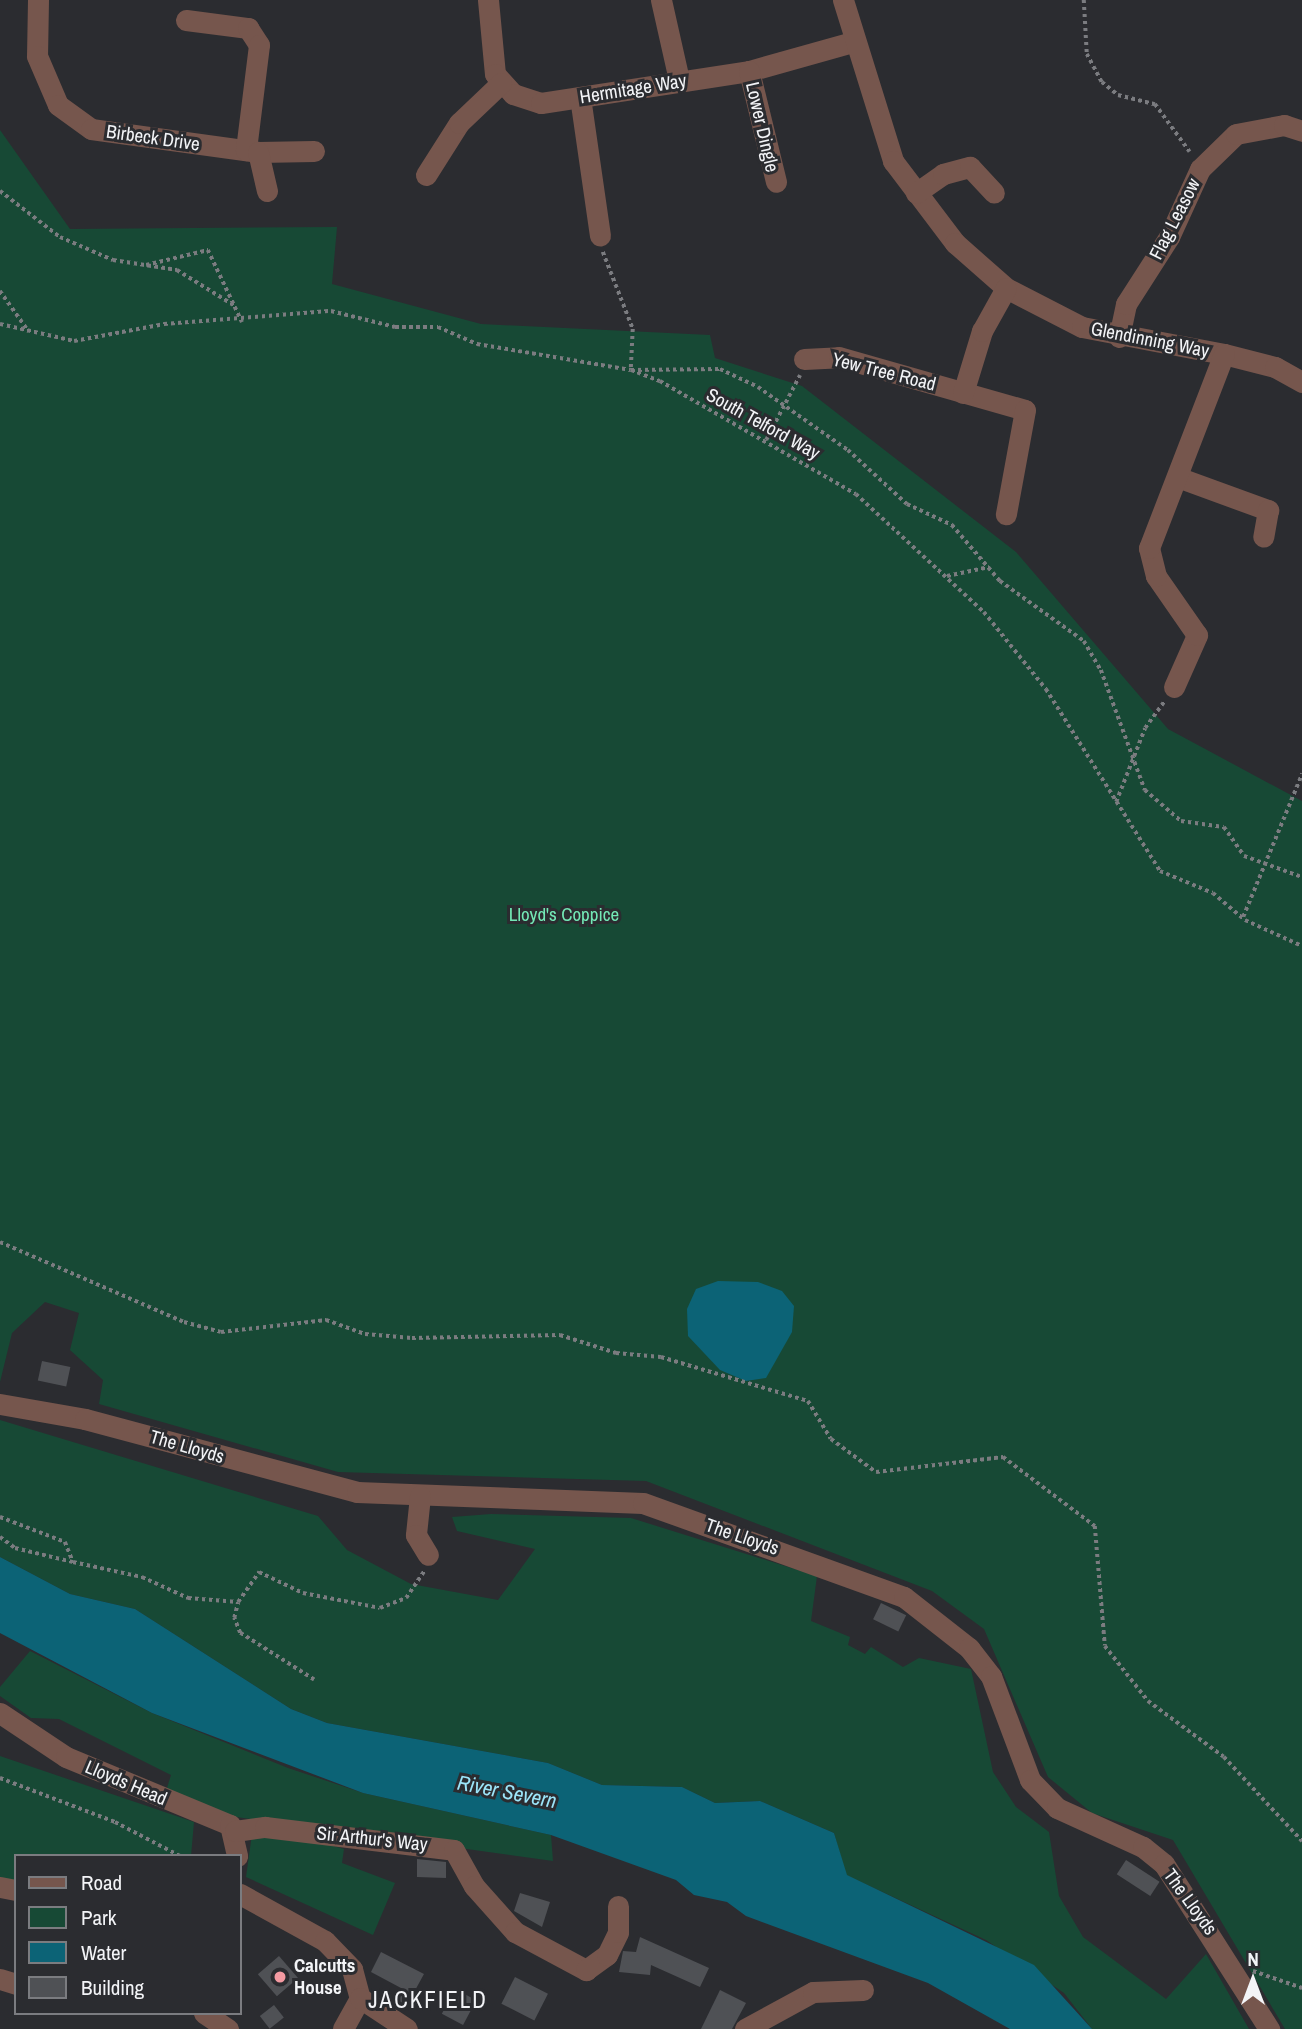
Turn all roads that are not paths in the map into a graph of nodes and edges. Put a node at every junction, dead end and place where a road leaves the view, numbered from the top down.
1 (38, 0) edge
2 (488, 0) edge
3 (661, 0) edge
4 (843, 0) edge
5 (186, 20) dead end
6 (852, 42) junction
7 (749, 71) junction
8 (679, 80) junction
9 (501, 83) junction
10 (580, 97) junction
11 (1302, 131) edge
12 (252, 151) junction
13 (314, 151) dead end
14 (426, 175) dead end
15 (776, 182) dead end
16 (267, 191) dead end
17 (916, 193) junction
18 (994, 193) dead end
19 (600, 236) road end
20 (1006, 288) junction
21 (1119, 337) junction
22 (1224, 354) junction
23 (804, 359) road end
24 (1302, 382) edge
25 (963, 393) junction
26 (1180, 478) junction
27 (1006, 514) dead end
28 (1263, 537) dead end
29 (1174, 687) road end
30 (0, 1404) edge
31 (420, 1496) junction
32 (428, 1555) road end
33 (0, 1713) edge
34 (235, 1831) junction
35 (237, 1854) edge
36 (242, 1895) edge
37 (618, 1906) dead end
38 (863, 1990) dead end
39 (360, 1998) junction
40 (207, 2015) edge
41 (228, 2029) edge
42 (343, 2029) edge
43 (407, 2029) edge
44 (745, 2029) edge
45 (1269, 2029) edge

1 - 12 street, Birbeck Drive
2 - 9 street
3 - 8 street
4 - 6 street, Glendinning Way
5 - 12 street
6 - 7 street, Hermitage Way
6 - 17 street, Glendinning Way
7 - 8 street, Hermitage Way
7 - 15 street, Lower Dingle
8 - 10 street, Hermitage Way
9 - 10 street, Hermitage Way
9 - 14 street
10 - 19 street
11 - 21 street, Flag Leasow
12 - 13 street, Birbeck Drive
12 - 16 street
17 - 18 street
17 - 20 street, Glendinning Way
20 - 21 street, Glendinning Way
20 - 25 street, Yew Tree Road
21 - 22 street, Glendinning Way
22 - 24 street, Glendinning Way
22 - 26 street
23 - 25 street, Yew Tree Road
25 - 27 street, Yew Tree Road
26 - 28 street
26 - 29 street
30 - 31 street, The Lloyds
31 - 32 street
31 - 45 street, The Lloyds
33 - 34 street, Lloyds Head
34 - 35 street
34 - 37 street, Sir Arthur's Way
36 - 39 street
38 - 44 street
39 - 42 street
39 - 43 street
40 - 41 street

